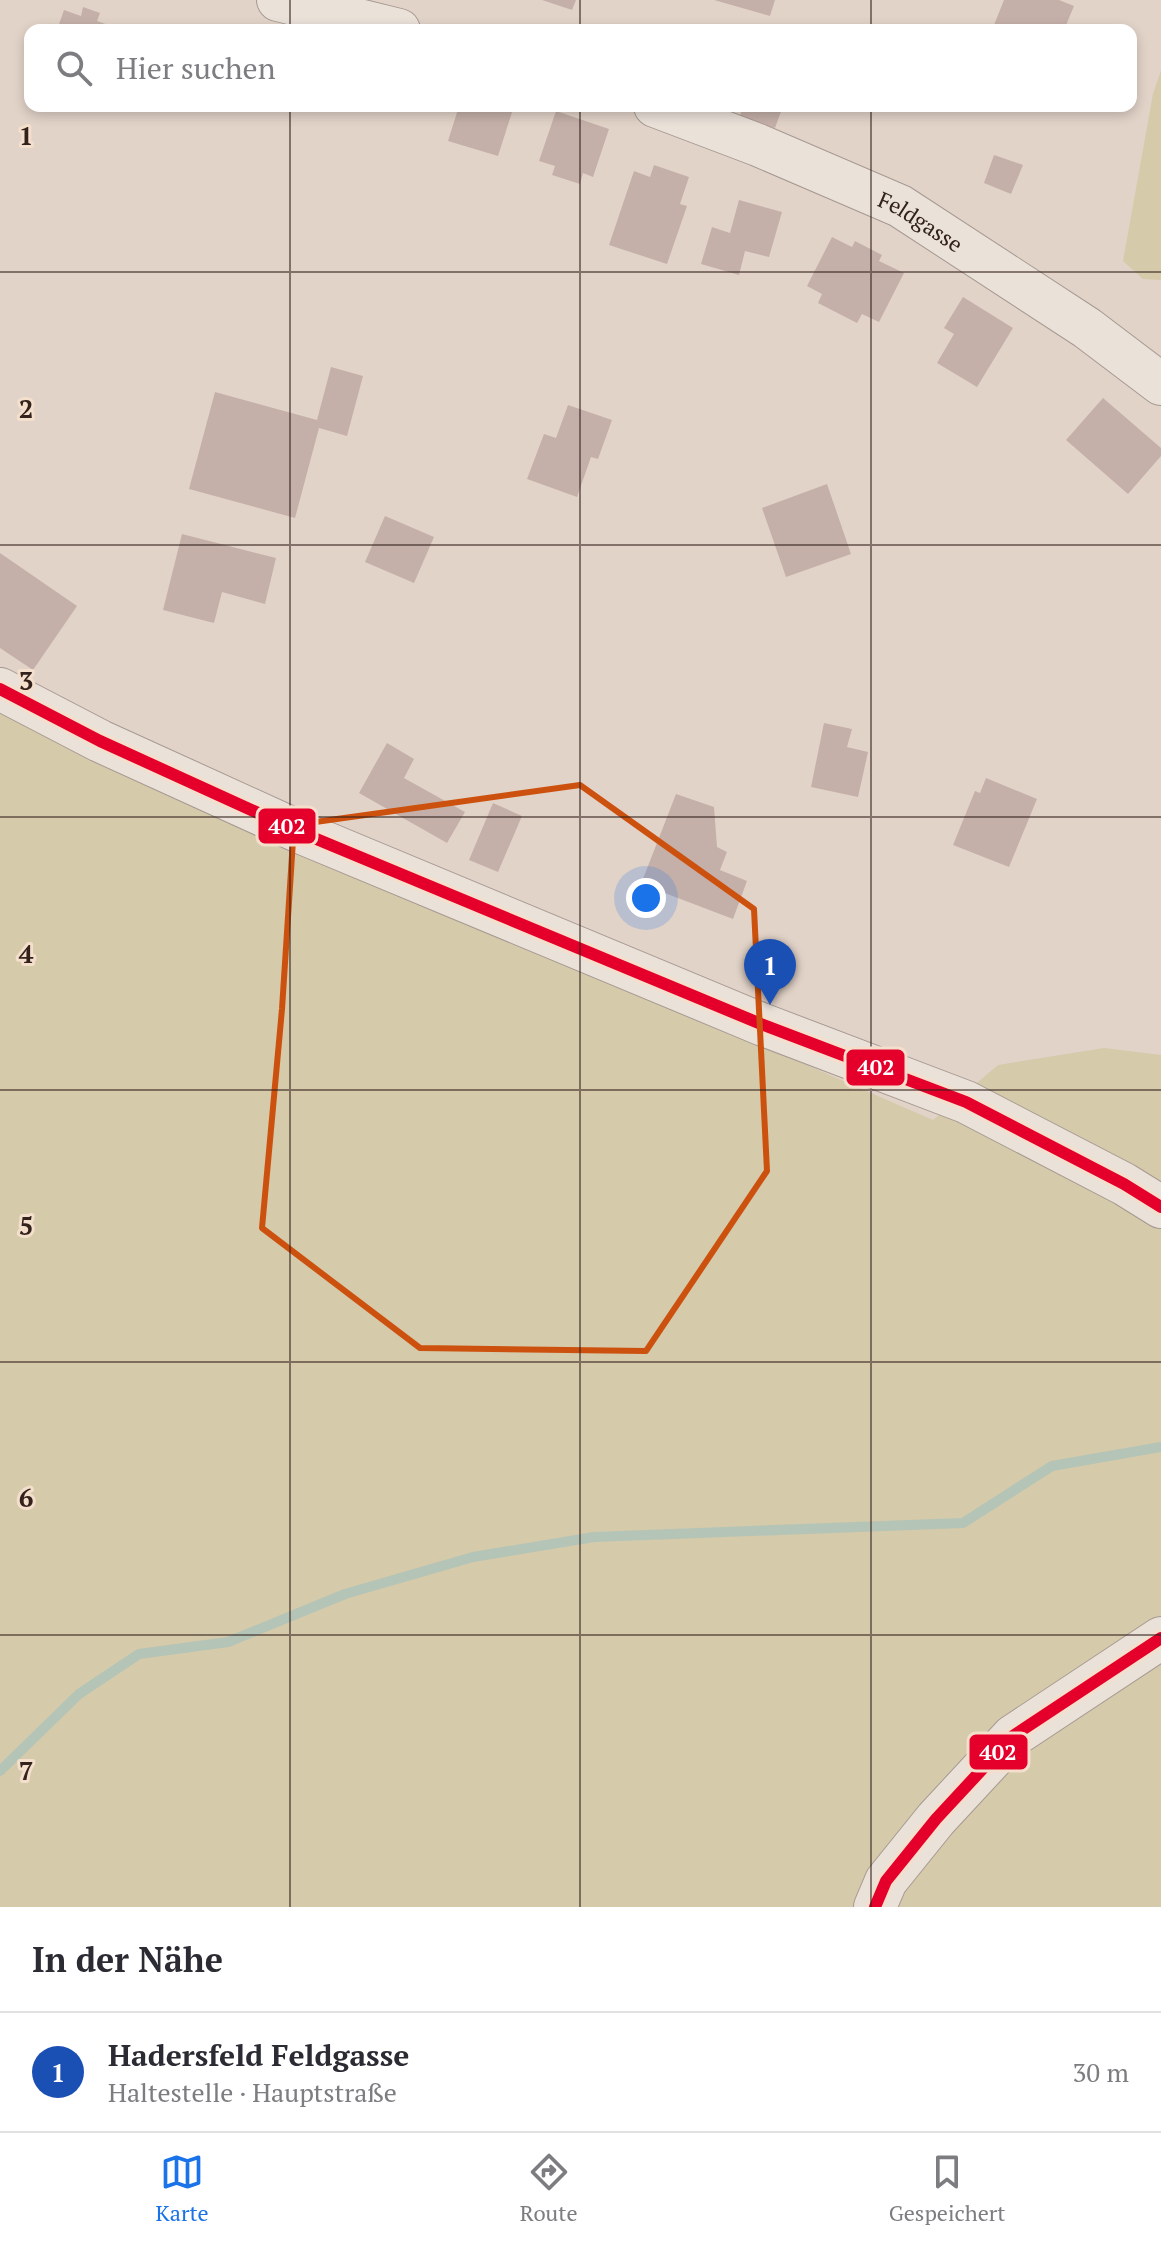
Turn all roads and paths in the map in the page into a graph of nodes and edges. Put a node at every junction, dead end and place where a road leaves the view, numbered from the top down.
1 (278, 0) edge
2 (375, 24) edge
3 (671, 112) edge
4 (1161, 384) edge
5 (0, 689) edge
6 (1161, 1207) edge
7 (1161, 1638) edge
8 (875, 1907) edge

1 - 2 street
3 - 4 street, Feldgasse
5 - 6 street
7 - 8 street

